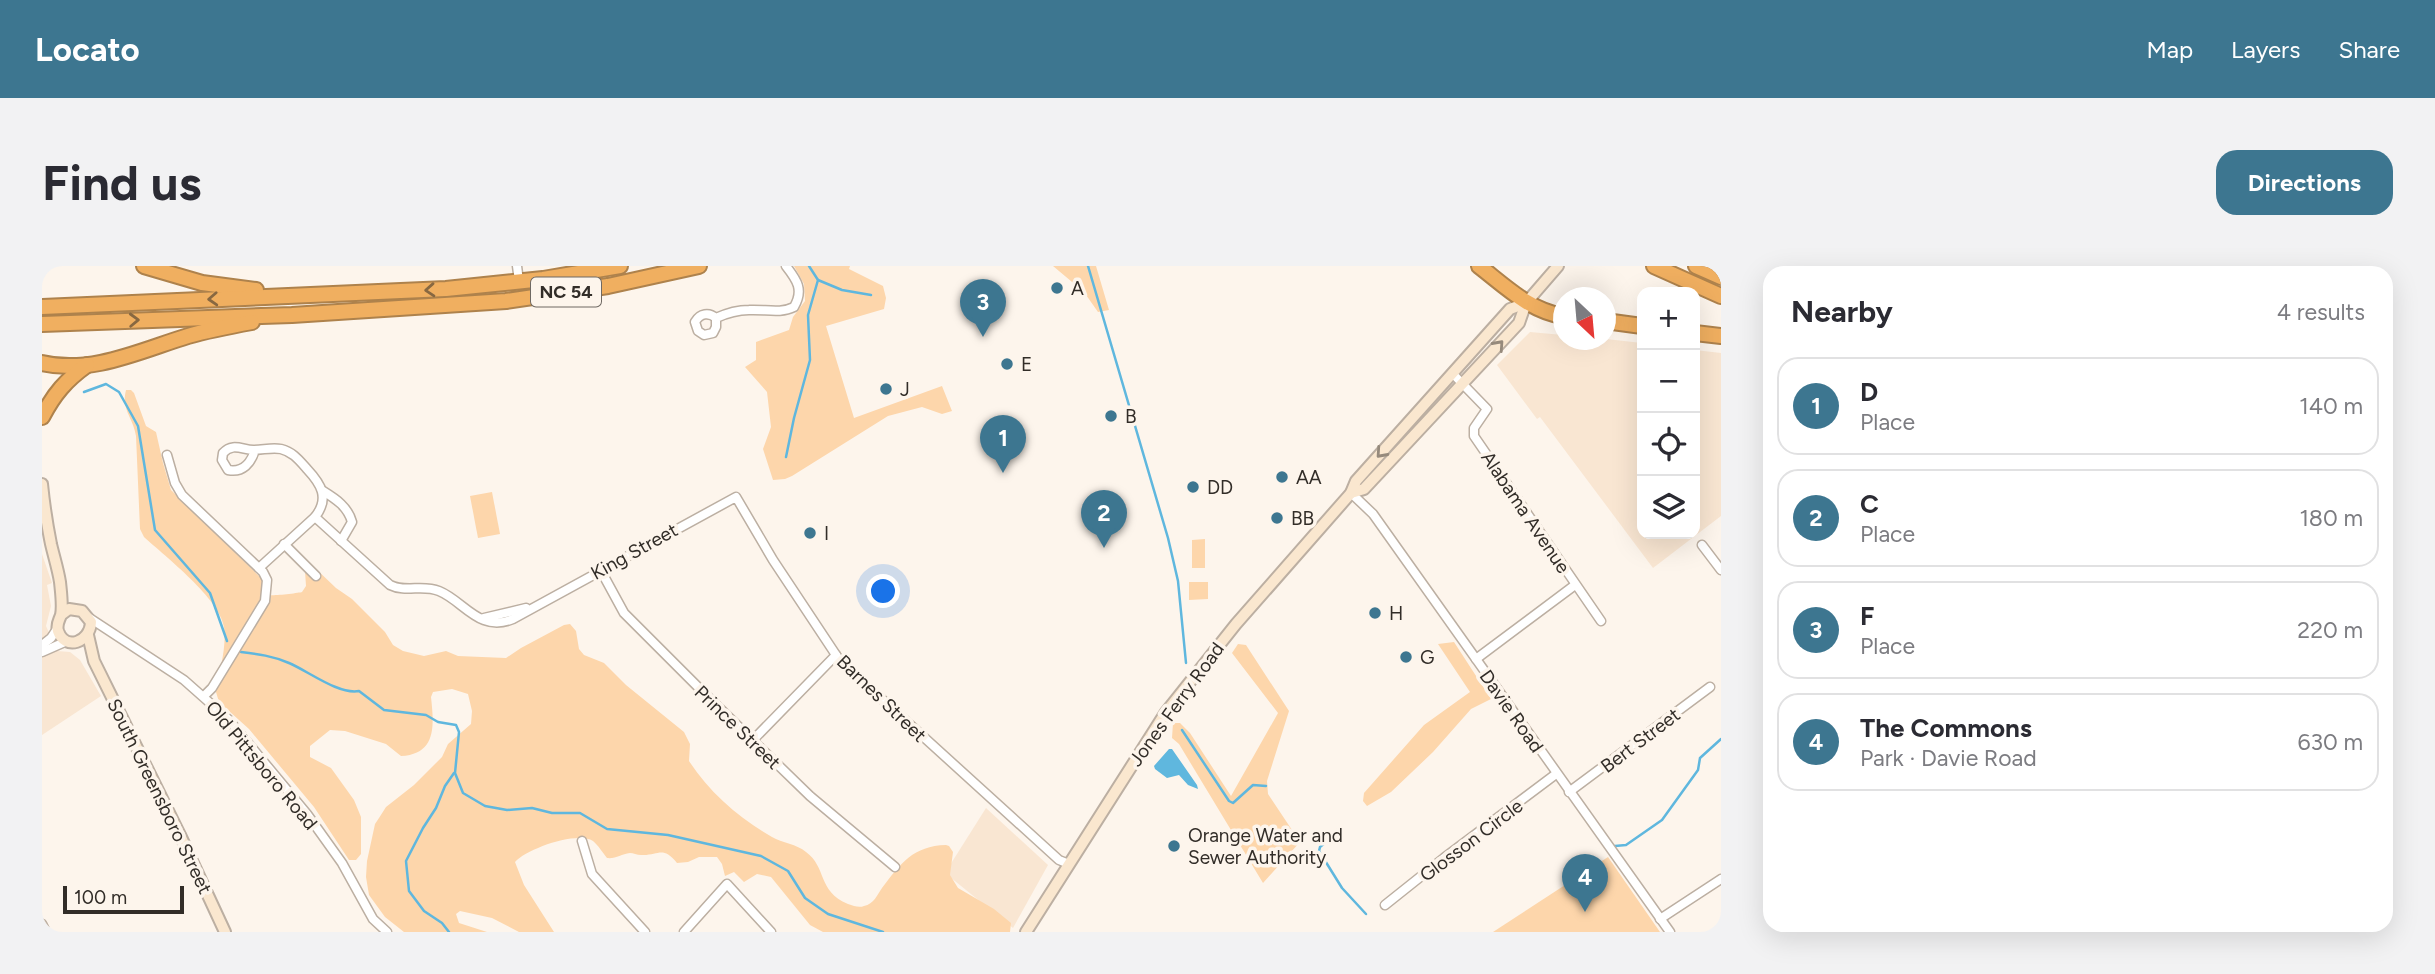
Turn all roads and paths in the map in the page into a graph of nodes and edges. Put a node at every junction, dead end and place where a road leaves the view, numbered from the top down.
1 (144, 266) edge
2 (517, 266) edge
3 (620, 266) edge
4 (634, 266) edge
5 (699, 266) edge
6 (786, 266) edge
7 (1479, 266) edge
8 (1558, 266) edge
9 (1654, 266) edge
10 (1696, 266) edge
11 (1721, 277) edge
12 (519, 281) junction
13 (306, 295) junction
14 (1721, 296) edge
15 (528, 298) junction
16 (1526, 303) junction
17 (42, 307) edge
18 (431, 307) junction
19 (292, 314) junction
20 (1553, 314) edge
21 (716, 317) dead end
22 (1616, 322) edge
23 (42, 324) edge
24 (1637, 325) edge
25 (1700, 334) edge
26 (1721, 336) edge
27 (42, 363) edge
28 (88, 364) junction
29 (1452, 373) junction
30 (1464, 384) junction
31 (42, 417) edge
32 (255, 450) dead end
33 (167, 455) dead end
34 (42, 484) edge
35 (323, 491) junction
36 (1351, 493) junction
37 (736, 497) joint
38 (315, 517) junction
39 (341, 541) junction
40 (284, 544) junction
41 (1702, 545) dead end
42 (260, 568) junction
43 (600, 569) junction
44 (1721, 570) edge
45 (316, 576) dead end
46 (60, 581) junction
47 (1576, 585) junction
48 (78, 609) junction
49 (61, 615) junction
50 (89, 617) junction
51 (1601, 621) dead end
52 (57, 629) junction
53 (105, 629) junction
54 (88, 634) junction
55 (69, 641) junction
56 (42, 645) edge
57 (42, 652) edge
58 (836, 655) junction
59 (1476, 659) junction
60 (94, 661) junction
61 (1710, 687) dead end
62 (204, 696) junction
63 (752, 741) junction
64 (1556, 774) junction
65 (1569, 792) junction
66 (582, 841) dead end
67 (1069, 864) junction
68 (895, 867) dead end
69 (1721, 879) edge
70 (1385, 905) dead end
71 (1660, 919) junction
72 (42, 924) edge
73 (46, 932) edge
74 (225, 932) edge
75 (387, 932) edge
76 (645, 932) edge
77 (684, 932) edge
78 (771, 932) edge
79 (1026, 932) edge
80 (1670, 932) edge

1 - 13 highway
2 - 12 street
3 - 12 highway, NC 54
4 - 15 highway
5 - 15 highway, NC 54
6 - 21 street
7 - 16 highway
8 - 16 main road, Jones Ferry Road
9 - 14 highway
10 - 11 highway
12 -> 13 highway, NC 54
12 - 18 highway
13 -> 17 highway, NC 54
15 - 18 highway, NC 54
16 - 20 highway
16 - 29 main road, Jones Ferry Road
30 -> 16 main road, Jones Ferry Road
18 - 19 highway, NC 54
23 -> 19 highway, NC 54
19 - 28 highway
22 - 24 highway
25 - 26 highway
27 - 28 highway
28 - 31 highway
29 - 30 street, Alabama Avenue
29 -> 36 main road, Jones Ferry Road
30 - 36 main road, Jones Ferry Road
30 - 47 street, Alabama Avenue
32 - 35 street
33 - 42 street
34 - 46 main road
35 - 38 street
35 - 39 street
36 - 59 street, Davie Road
36 - 67 main road, Jones Ferry Road
37 - 43 street, King Street
37 - 58 street, Barnes Street
38 - 39 street
38 - 40 street
39 - 43 street, King Street
40 - 42 street
40 - 45 street
41 - 44 street
42 - 62 street
43 - 63 street, Prince Street
46 - 48 main road
46 - 49 main road
47 - 51 street, Alabama Avenue
47 - 59 street
48 - 49 main road
48 - 50 main road
49 - 52 main road
50 - 53 street, Old Pittsboro Road
50 - 54 main road
52 - 55 main road
52 - 56 street
53 - 54 street
53 - 62 street, Old Pittsboro Road
54 - 55 main road
54 - 60 main road, South Greensboro Street
55 - 57 street
55 - 60 main road, South Greensboro Street
58 - 63 street
58 - 67 street, Barnes Street
59 - 64 street, Davie Road
60 - 74 main road, South Greensboro Street
61 - 65 street, Bert Street
62 - 75 street, Old Pittsboro Road
63 - 68 street, Prince Street
64 - 65 street, Davie Road
64 - 70 street, Glosson Circle
65 - 71 street, Davie Road
66 - 76 street
67 - 79 main road, Jones Ferry Road
69 - 71 street
71 - 80 street, Davie Road
72 - 73 street
77 - 78 street

